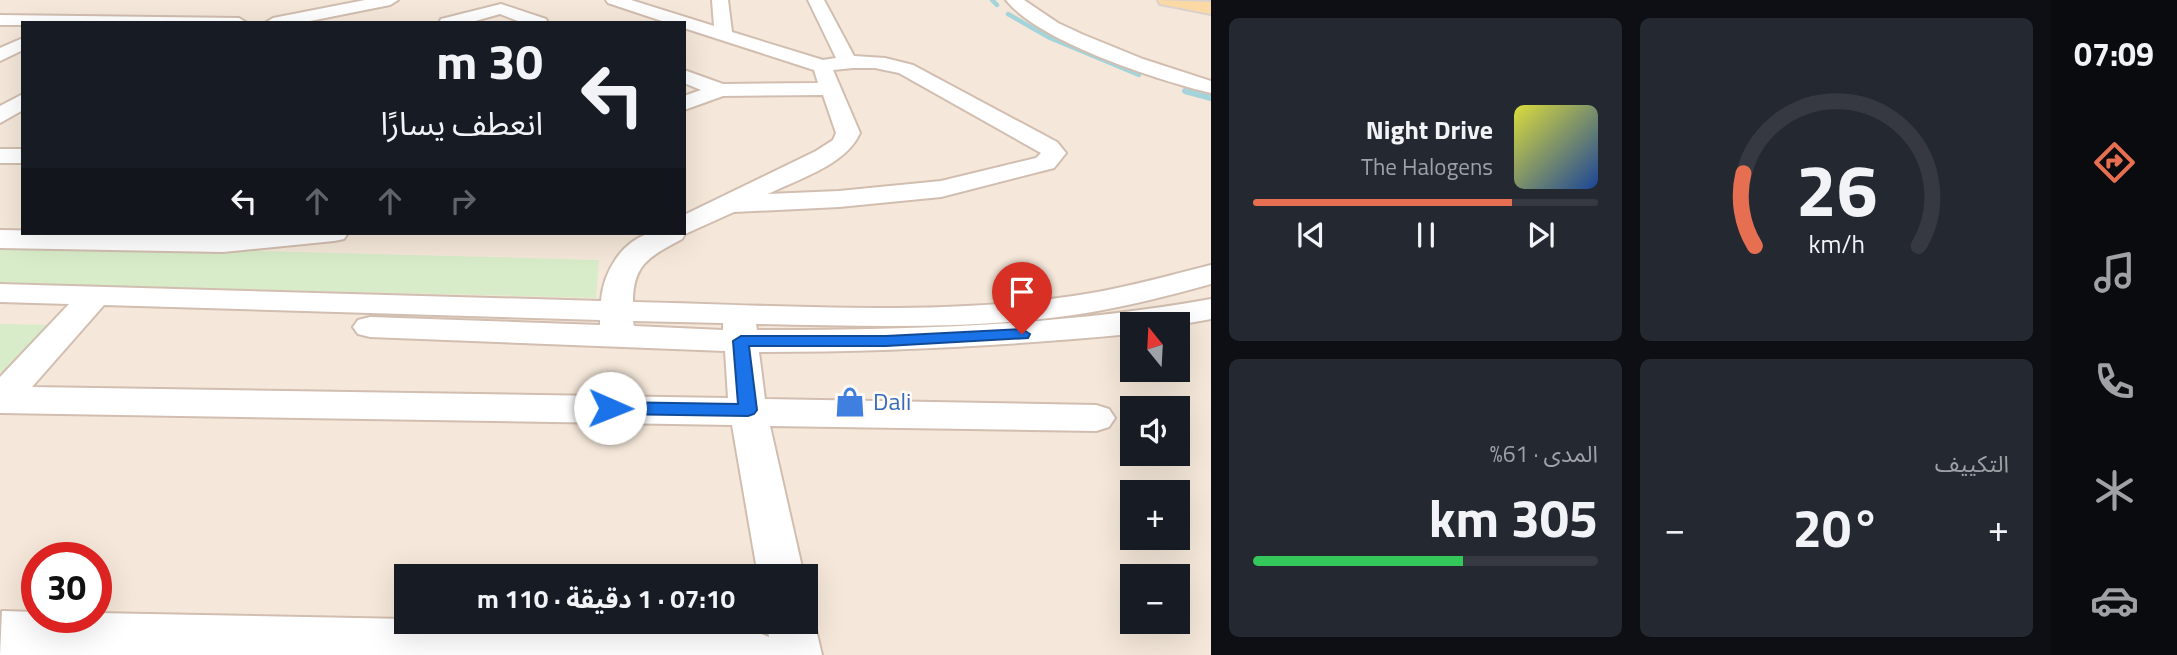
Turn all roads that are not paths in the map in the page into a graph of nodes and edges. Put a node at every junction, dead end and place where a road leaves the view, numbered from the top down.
1 (390, 0) edge
2 (614, 0) edge
3 (720, 0) edge
4 (816, 0) edge
5 (1014, 0) edge
6 (1167, 0) edge
7 (1202, 0) edge
8 (1211, 2) edge
9 (504, 4) edge
10 (86, 7) dead end
11 (1211, 8) edge
12 (0, 20) edge
13 (30, 21) edge
14 (63, 21) edge
15 (282, 21) edge
16 (453, 21) edge
17 (536, 21) edge
18 (681, 21) edge
19 (686, 22) edge
20 (723, 34) junction
21 (21, 44) edge
22 (0, 57) edge
23 (21, 58) edge
24 (847, 61) junction
25 (822, 66) junction
26 (686, 77) edge
27 (1211, 86) edge
28 (832, 89) junction
29 (720, 90) junction
30 (21, 103) edge
31 (686, 103) edge
32 (0, 116) edge
33 (0, 156) edge
34 (21, 156) edge
35 (727, 204) junction
36 (686, 225) edge
37 (291, 235) edge
38 (668, 235) edge
39 (73, 237) edge
40 (227, 238) edge
41 (0, 239) edge
42 (1211, 274) edge
43 (0, 293) edge
44 (85, 307) junction
45 (1209, 313) edge
46 (0, 316) edge
47 (617, 323) junction
48 (740, 327) junction
49 (0, 399) edge
50 (748, 410) junction
51 (1096, 418) dead end
52 (779, 564) edge
53 (2, 634) dead end
54 (793, 634) edge
55 (475, 649) edge
56 (754, 655) edge
57 (797, 655) edge

1 - 15 street
2 - 18 street
3 - 20 street
4 - 24 street
5 - 27 street
6 - 11 main road
7 - 8 main road
9 - 16 street
9 - 17 street
10 - 14 street
12 - 13 street
19 - 20 street
20 - 25 street
21 - 22 street
22 - 23 street
24 - 25 street
24 - 35 street
25 - 28 street
26 - 29 street
28 - 29 street
28 - 35 street
29 - 31 street
30 - 32 street
33 - 34 street
35 - 36 street
37 - 40 street
38 - 47 street
39 - 40 street
39 - 41 street
42 - 48 street
43 - 44 street
44 - 46 street
44 - 47 street
44 - 49 street
45 - 48 street
47 - 48 street
48 - 50 street
49 - 50 street
50 - 51 street
50 - 52 street
53 - 55 street
54 - 57 street
55 - 56 street

